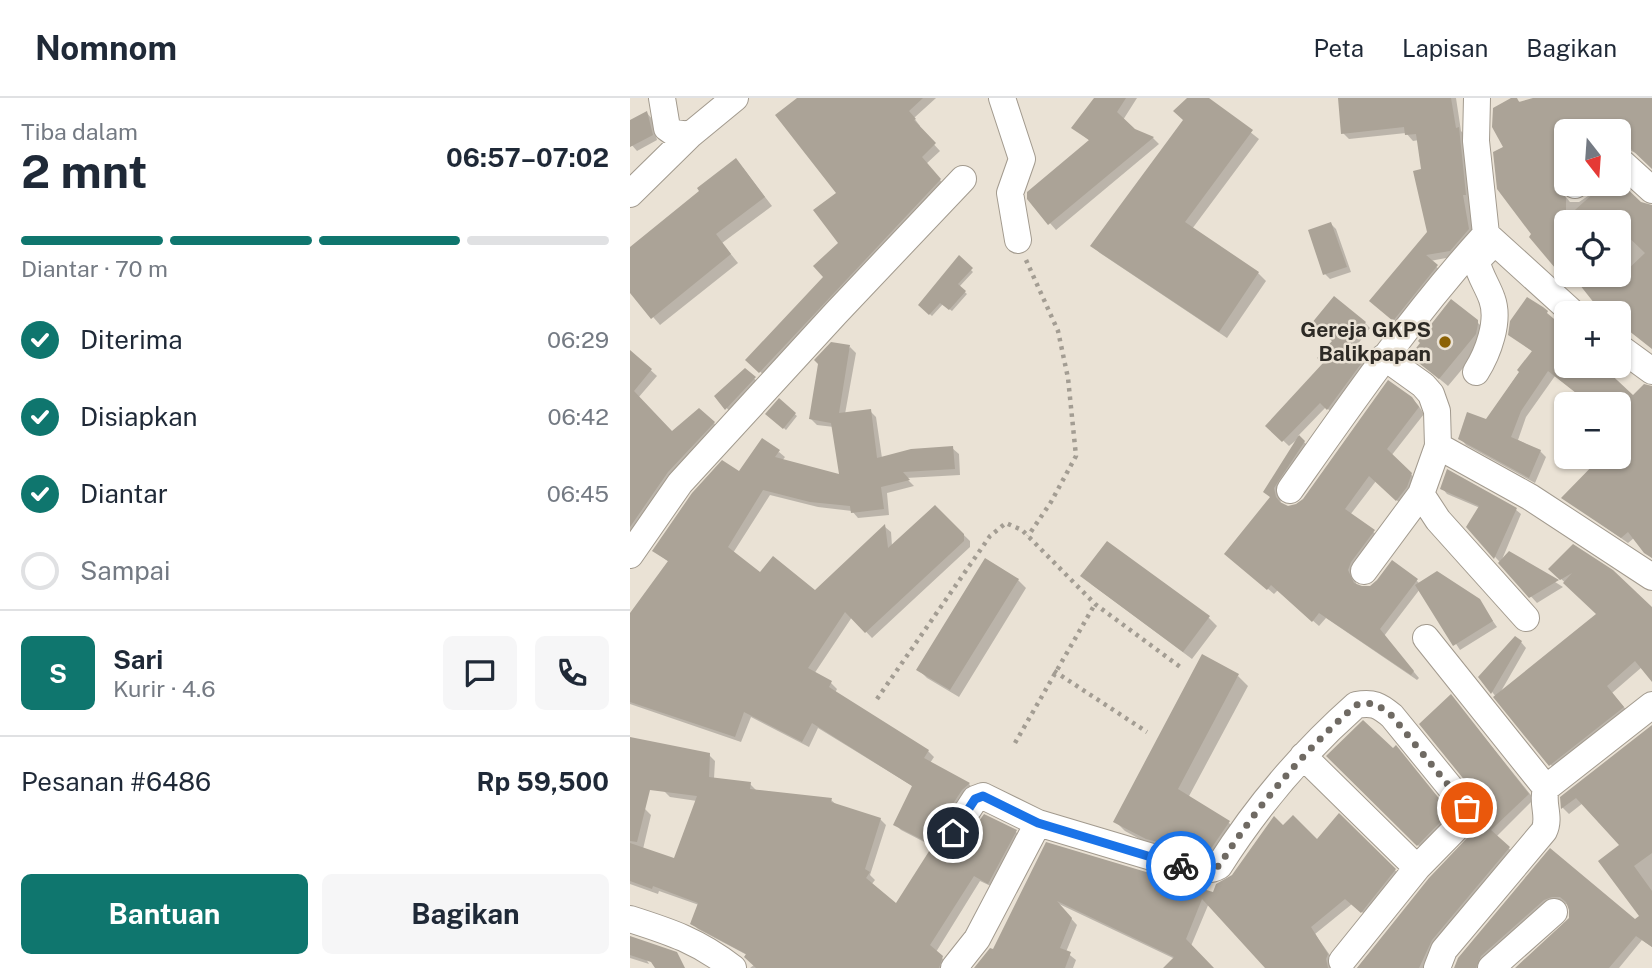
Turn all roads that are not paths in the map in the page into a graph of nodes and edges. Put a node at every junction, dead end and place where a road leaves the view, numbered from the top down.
1 (662, 98) edge
2 (735, 98) edge
3 (1002, 98) edge
4 (1476, 98) edge
5 (690, 135) junction
6 (1631, 171) edge
7 (963, 179) dead end
8 (1652, 190) edge
9 (630, 194) edge
10 (1491, 238) junction
11 (1018, 240) road end
12 (1560, 301) edge
13 (1631, 356) edge
14 (1384, 357) junction
15 (1476, 372) dead end
16 (1652, 372) edge
17 (1438, 446) junction
18 (1290, 490) dead end
19 (1421, 494) junction
20 (630, 555) edge
21 (1364, 571) dead end
22 (1652, 577) edge
23 (1525, 618) dead end
24 (1426, 638) dead end
25 (1652, 705) edge
26 (1303, 756) junction
27 (1546, 788) junction
28 (1038, 823) junction
29 (953, 833) dead end
30 (1417, 868) junction
31 (1554, 912) dead end
32 (630, 919) edge
33 (1342, 961) dead end
34 (733, 968) edge
35 (954, 968) edge
36 (1437, 968) edge
37 (1491, 968) edge

1 - 5 street
2 - 5 street
3 - 11 street
4 - 10 street
5 - 9 street
6 - 8 street
7 - 20 street
10 - 12 street
10 - 14 street
10 - 15 street
13 - 16 street
14 - 17 street
14 - 18 street
17 - 19 street
17 - 22 street
19 - 21 street
19 - 23 street
24 - 27 street
25 - 27 street
26 - 28 street
26 - 30 street
26 - 30 street
27 - 36 street
28 - 29 street
28 - 35 street
30 - 33 street
31 - 37 street
32 - 34 street

